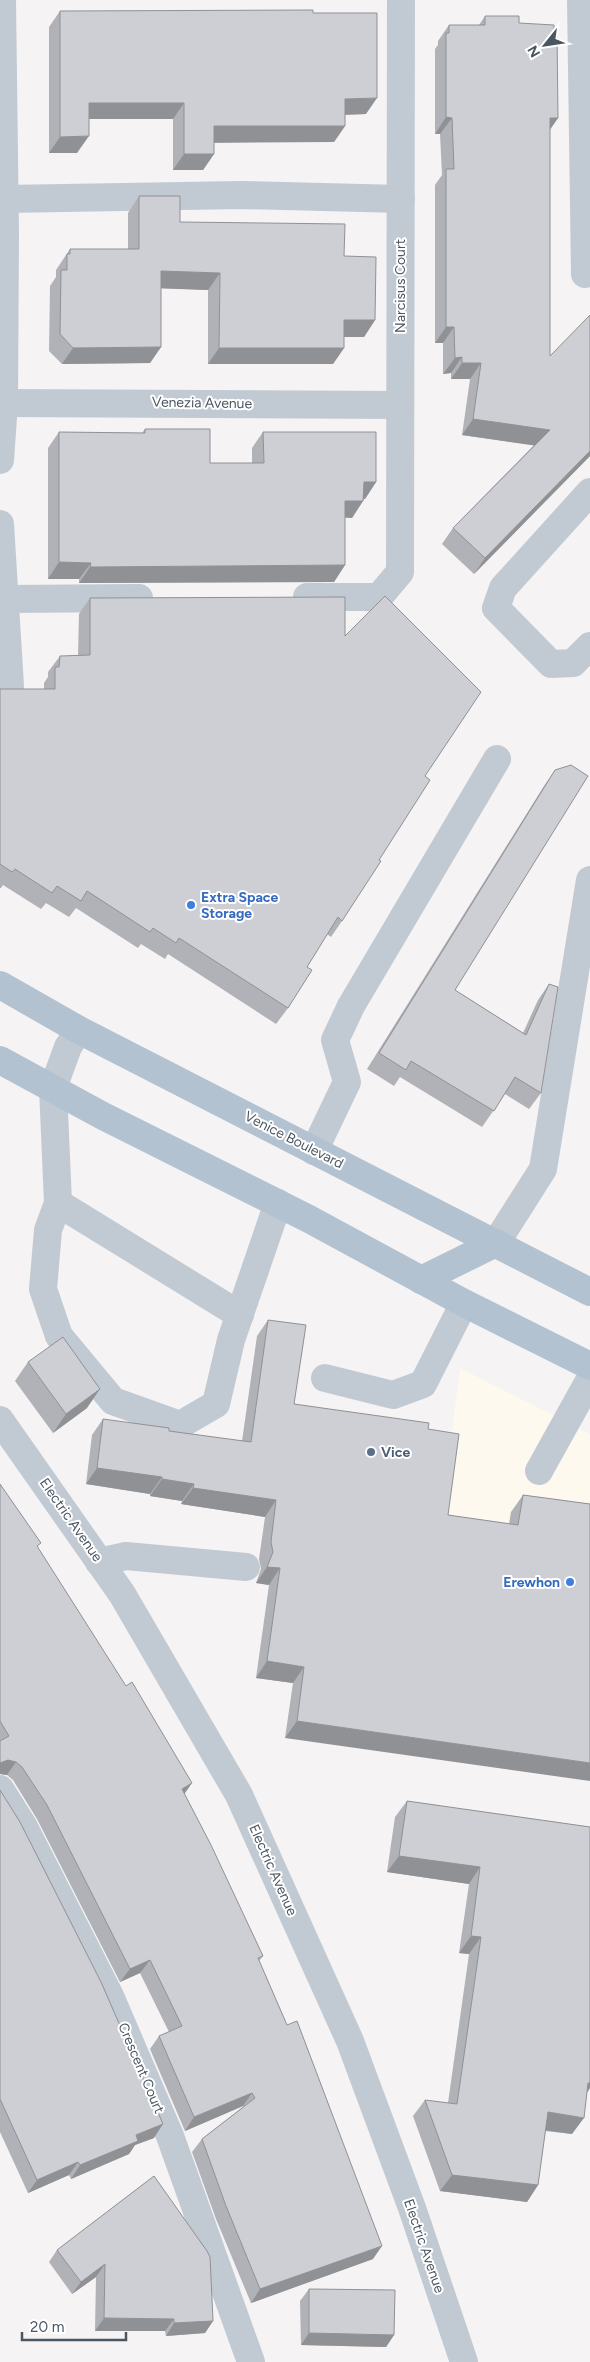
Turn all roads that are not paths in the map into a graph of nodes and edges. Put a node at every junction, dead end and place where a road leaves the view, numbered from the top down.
1 (2, 0) edge
2 (401, 0) edge
3 (581, 0) edge
4 (5, 199) junction
5 (401, 199) junction
6 (3, 232) edge
7 (585, 274) dead end
8 (4, 403) junction
9 (400, 405) junction
10 (0, 460) edge
11 (590, 492) edge
12 (0, 524) edge
13 (281, 597) edge
14 (5, 598) junction
15 (161, 598) edge
16 (590, 646) edge
17 (10, 686) dead end
18 (497, 759) dead end
19 (590, 880) edge
20 (0, 985) edge
21 (79, 1030) junction
22 (0, 1060) edge
23 (53, 1088) junction
24 (314, 1151) junction
25 (58, 1203) junction
26 (278, 1203) junction
27 (496, 1243) junction
28 (421, 1280) junction
29 (590, 1292) edge
30 (464, 1303) junction
31 (240, 1314) junction
32 (590, 1366) edge
33 (325, 1378) dead end
34 (590, 1379) edge
35 (0, 1420) edge
36 (539, 1471) dead end
37 (99, 1562) junction
38 (246, 1567) dead end
39 (0, 1789) edge
40 (251, 2362) edge
41 (464, 2362) edge

1 - 4 street
2 - 5 street, Narcisus Court
3 - 7 street
4 - 5 street
4 - 6 street
5 - 9 street, Narcisus Court
6 - 8 street
8 - 9 street, Venezia Avenue
8 - 10 street
9 - 13 street, Narcisus Court
11 - 16 street
12 - 14 street
14 - 15 street
14 - 17 street
18 - 24 street
19 - 27 street
20 - 21 main road, Venice Boulevard
21 - 23 street
21 - 24 main road, Venice Boulevard
22 - 23 main road
23 - 25 street
23 - 26 main road
24 - 27 main road, Venice Boulevard
25 - 31 street
25 - 31 street
26 - 28 main road
26 - 31 street
27 - 28 main road
27 - 29 main road, Venice Boulevard
28 - 30 main road
30 - 32 main road
30 - 33 street
34 - 36 street
35 - 37 street, Electric Avenue
37 - 38 street
37 - 41 street, Electric Avenue
39 - 40 street, Crescent Court

